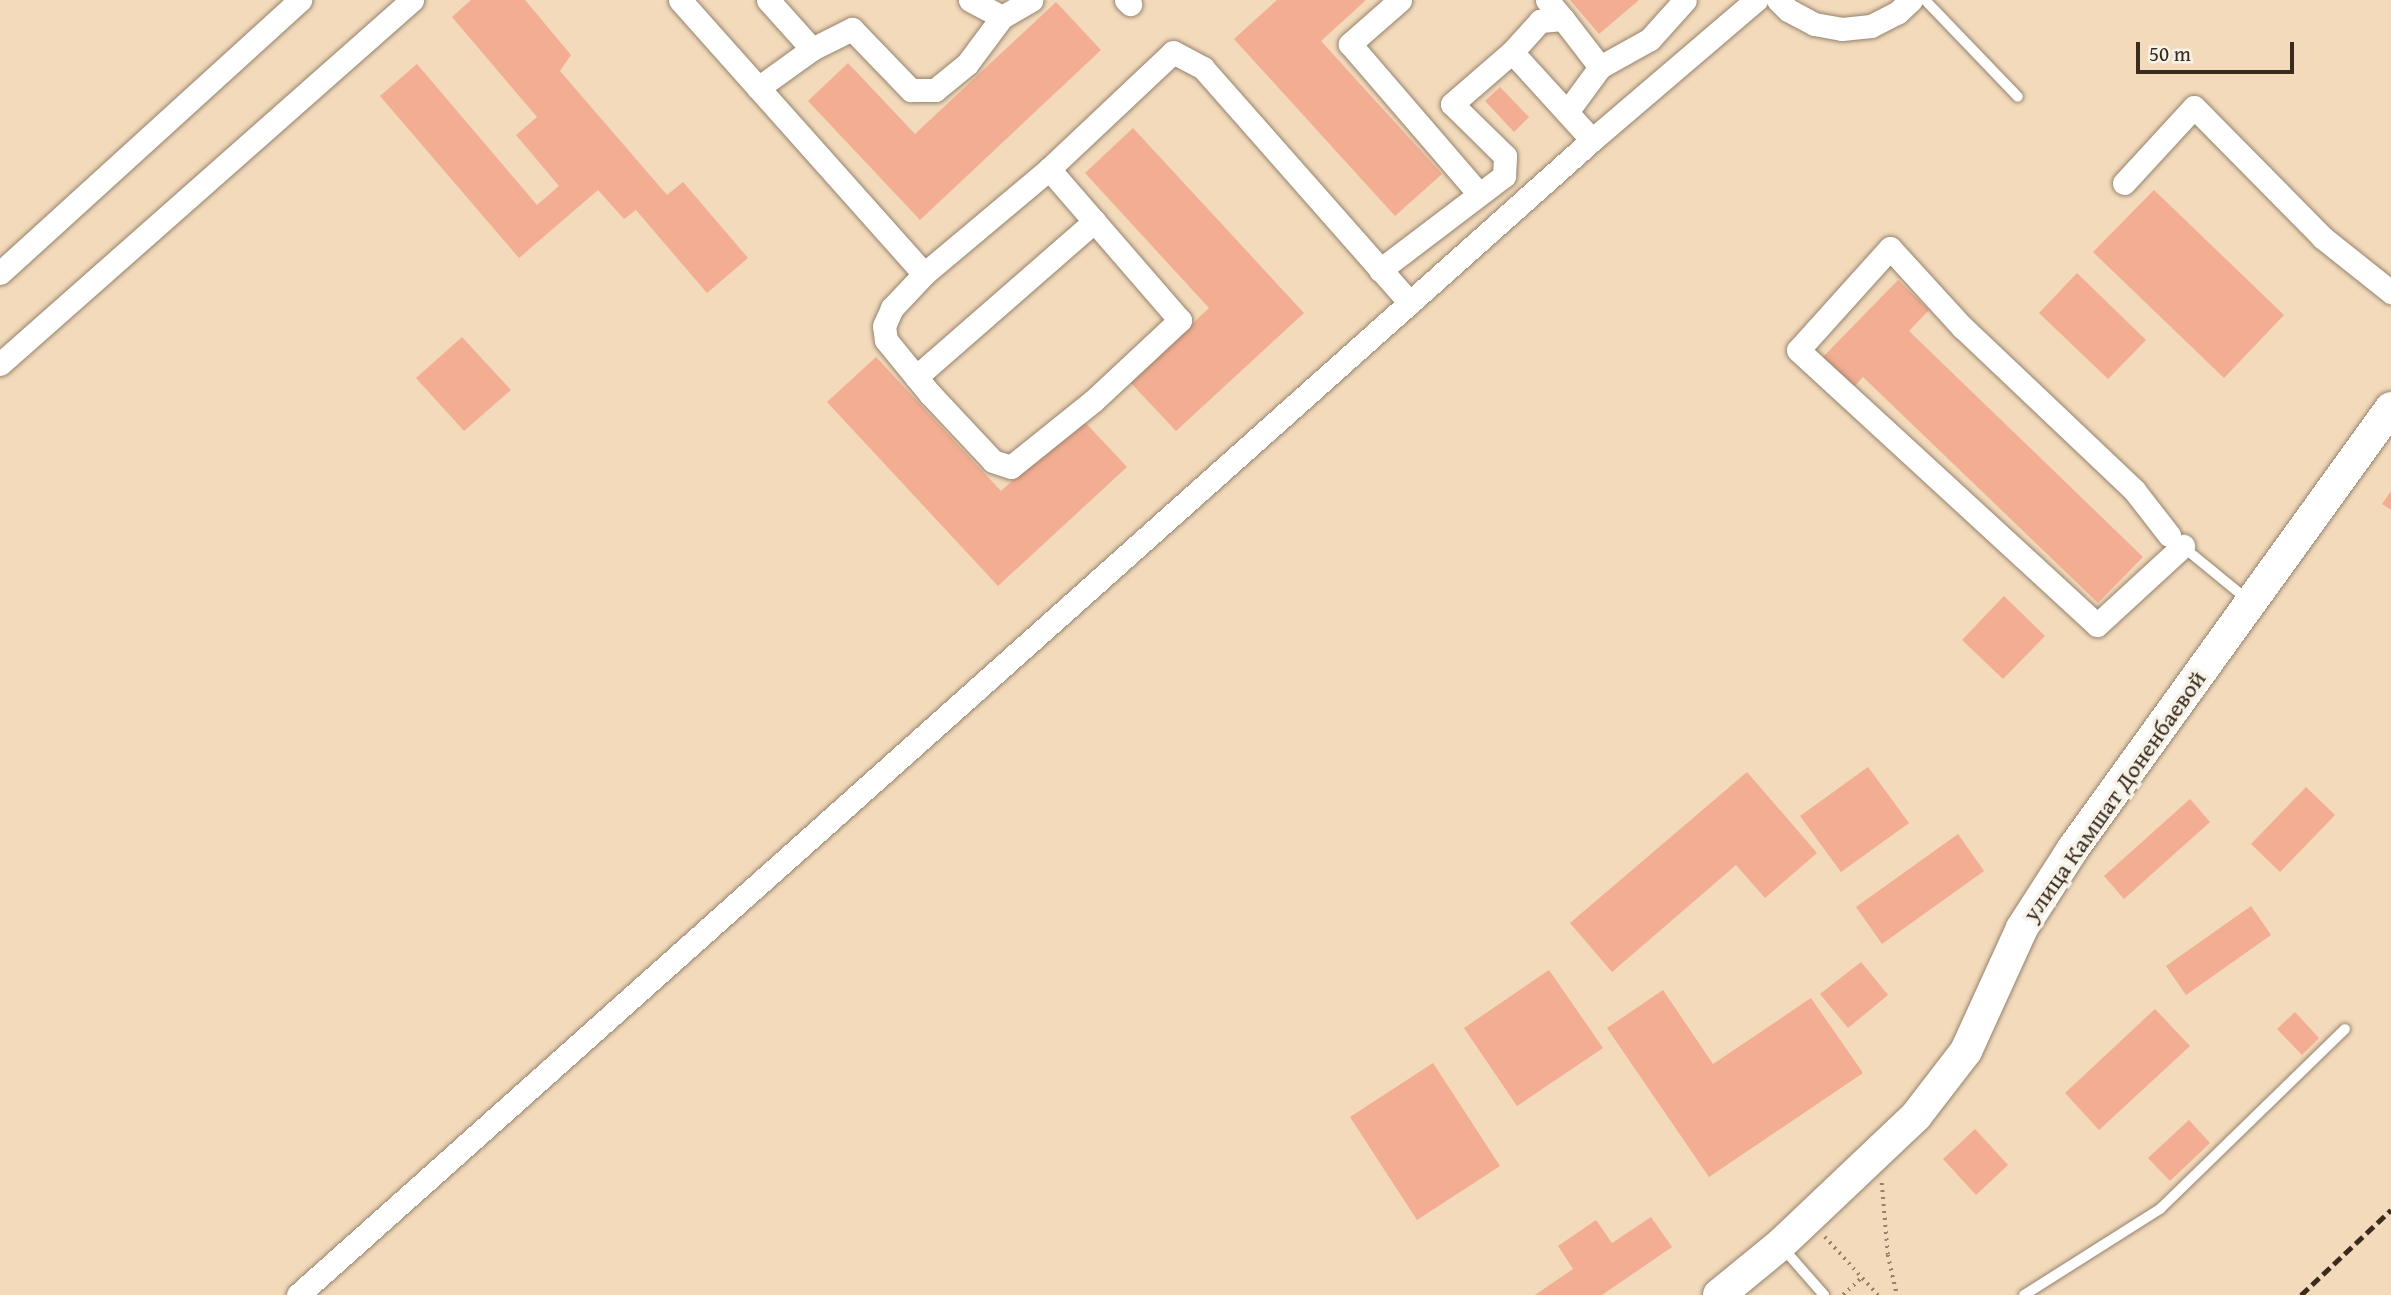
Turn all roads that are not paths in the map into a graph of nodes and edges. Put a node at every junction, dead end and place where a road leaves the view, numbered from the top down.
1 (300, 0) edge
2 (412, 0) edge
3 (680, 0) edge
4 (768, 0) edge
5 (971, 0) edge
6 (1032, 0) edge
7 (1400, 0) edge
8 (1547, 0) edge
9 (1685, 0) edge
10 (1756, 0) edge
11 (1778, 0) edge
12 (1911, 0) edge
13 (1925, 0) edge
14 (1002, 17) junction
15 (1563, 19) junction
16 (812, 49) junction
17 (1512, 52) junction
18 (1600, 66) junction
19 (758, 88) junction
20 (2018, 97) dead end
21 (1452, 104) junction
22 (1567, 112) junction
23 (1425, 131) junction
24 (1592, 140) junction
25 (1049, 169) junction
26 (2124, 183) dead end
27 (1479, 194) junction
28 (1096, 221) junction
29 (1380, 270) junction
30 (0, 273) edge
31 (924, 274) junction
32 (2391, 292) edge
33 (1410, 303) junction
34 (0, 364) edge
35 (916, 377) junction
36 (2391, 408) edge
37 (2176, 540) junction
38 (2250, 602) junction
39 (2345, 1029) dead end
40 (1780, 1245) junction
41 (298, 1295) edge
42 (1718, 1295) edge
43 (1824, 1295) edge
44 (2024, 1295) edge

1 - 30 street
2 - 34 street
3 - 19 street
4 - 16 street
5 - 14 street
6 - 14 street
7 - 23 street
8 - 15 street
9 - 18 street
10 - 24 street
11 - 12 street
13 - 20 lane
14 - 16 street
15 - 17 street
15 - 18 street
16 - 19 street
17 - 21 street
17 - 22 street
18 - 22 street
19 - 31 street
21 - 23 street
21 - 27 street
22 - 24 street
23 - 27 street
24 - 33 street
25 - 28 street
25 - 29 street
25 - 31 street
26 - 32 street
27 - 29 street
28 - 35 street
28 - 35 street
29 - 33 street
31 - 35 street
33 - 41 street
36 - 38 street, улица Камшат Доненбаевой
37 - 37 street
37 - 38 lane
38 - 40 street, улица Камшат Доненбаевой
39 - 44 lane
40 - 42 street, улица Камшат Доненбаевой
40 - 43 lane

